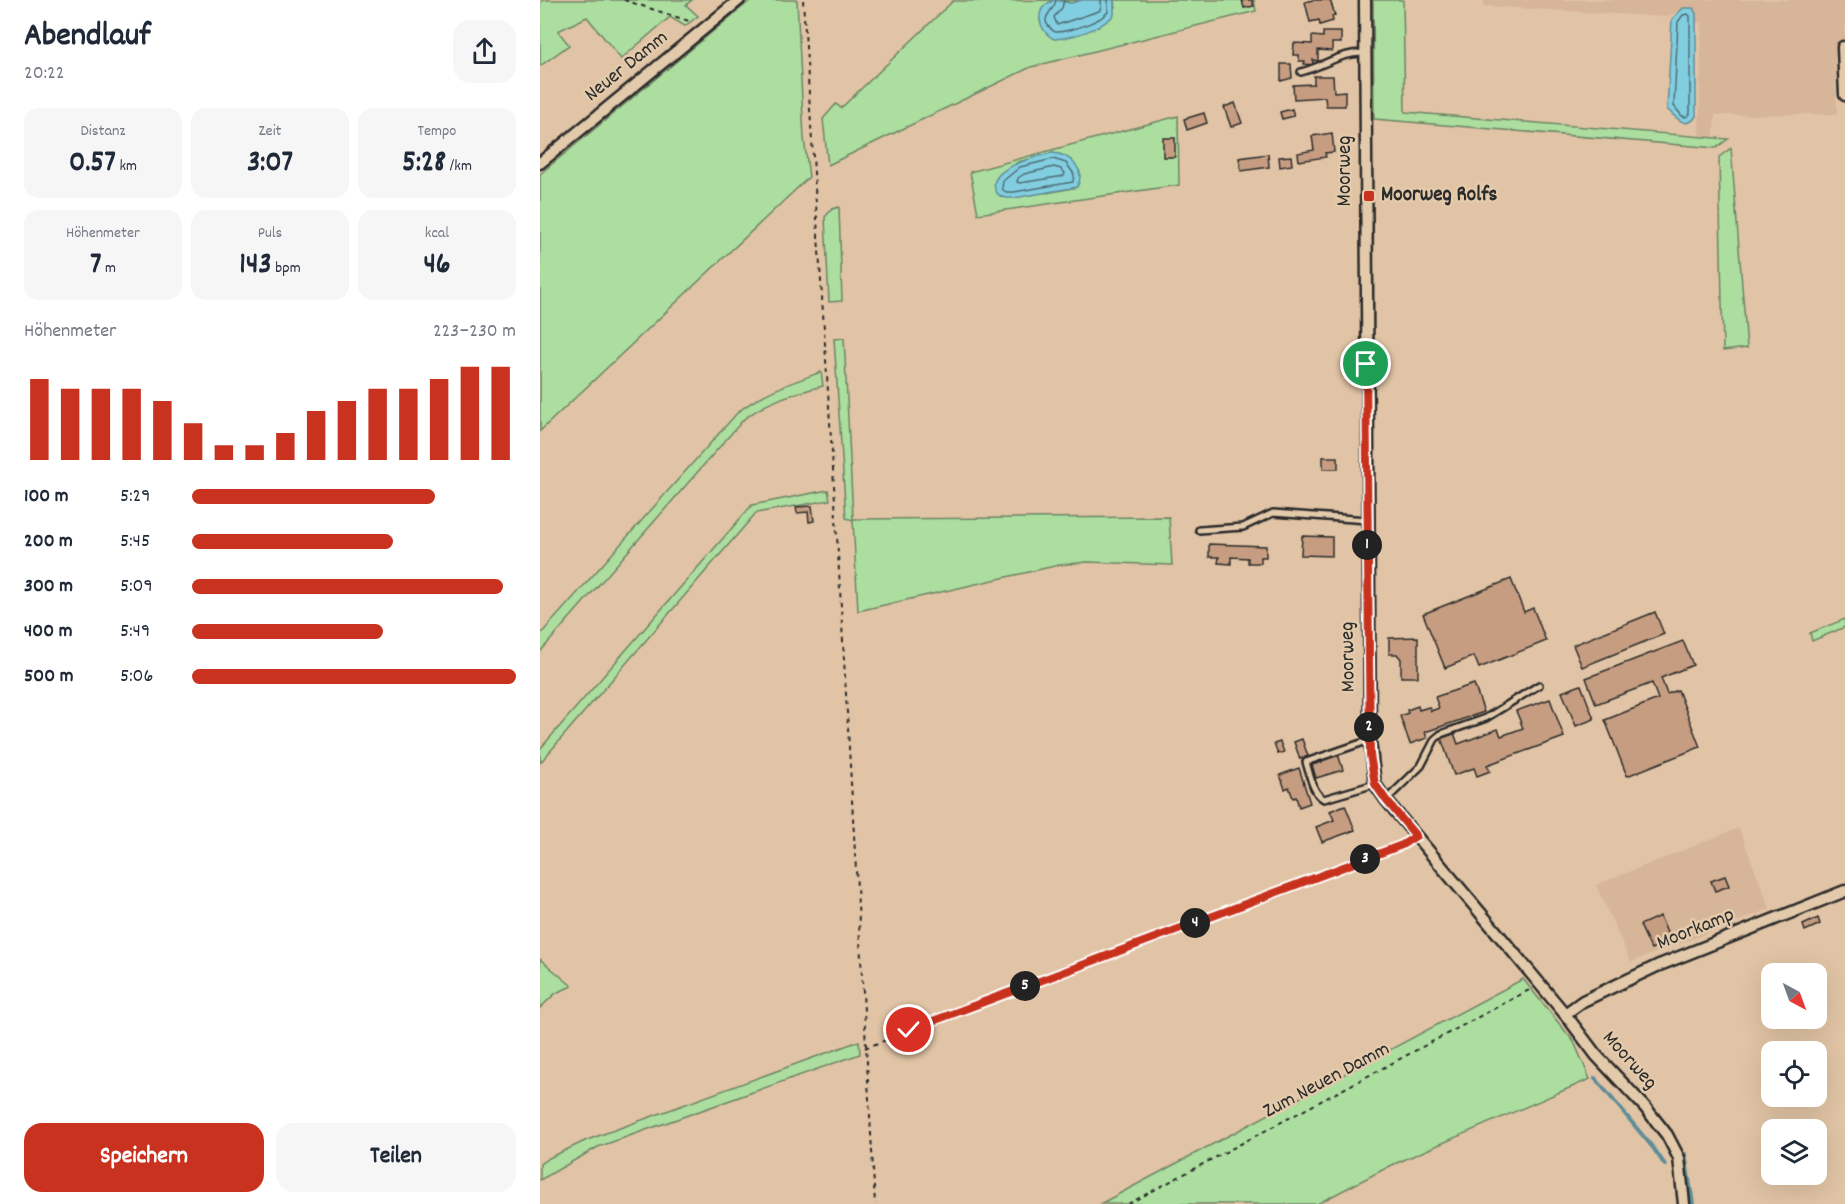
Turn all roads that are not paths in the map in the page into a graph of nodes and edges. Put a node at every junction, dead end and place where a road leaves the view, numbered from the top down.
1 (739, 0) edge
2 (1365, 0) edge
3 (1843, 47) dead end
4 (1365, 53) junction
5 (1301, 72) dead end
6 (1845, 95) edge
7 (540, 163) edge
8 (1367, 520) junction
9 (1199, 530) dead end
10 (1539, 685) dead end
11 (1370, 740) junction
12 (1375, 784) junction
13 (1386, 800) junction
14 (1845, 891) edge
15 (1565, 1014) junction
16 (1684, 1204) edge

1 - 7 street, Neuer Damm
2 - 4 street, Moorweg
3 - 6 street
4 - 5 lane
4 - 8 street, Moorweg
8 - 9 lane
8 - 11 street, Moorweg
10 - 13 lane
11 - 12 street, Moorweg
11 - 12 lane
12 - 13 street, Moorweg
13 - 15 street, Moorweg
14 - 15 street, Moorkamp
15 - 16 street, Moorweg

